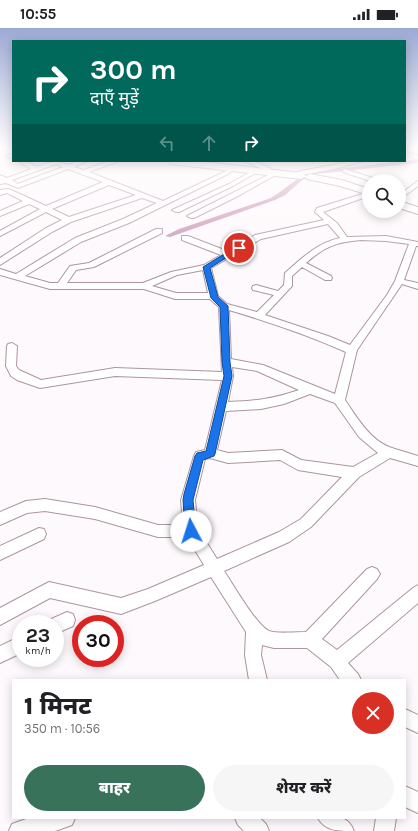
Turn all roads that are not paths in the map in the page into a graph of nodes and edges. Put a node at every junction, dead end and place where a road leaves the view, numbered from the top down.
1 (103, 184) edge
2 (115, 184) edge
3 (202, 184) edge
4 (232, 184) edge
5 (253, 184) edge
6 (346, 184) edge
7 (416, 184) edge
8 (362, 190) edge
9 (406, 190) edge
10 (409, 191) junction
11 (0, 192) edge
12 (406, 193) edge
13 (143, 195) junction
14 (362, 195) edge
15 (29, 201) junction
16 (163, 203) junction
17 (406, 207) edge
18 (46, 209) junction
19 (176, 210) dead end
20 (418, 211) edge
21 (0, 214) edge
22 (191, 216) dead end
23 (68, 220) junction
24 (330, 221) junction
25 (159, 231) dead end
26 (0, 234) edge
27 (185, 238) dead end
28 (345, 239) junction
29 (415, 243) edge
30 (227, 254) junction
31 (0, 262) edge
32 (302, 264) junction
33 (206, 267) junction
34 (0, 272) edge
35 (17, 277) junction
36 (328, 278) dead end
37 (399, 281) junction
38 (145, 286) junction
39 (418, 286) edge
40 (60, 287) junction
41 (256, 288) dead end
42 (281, 294) junction
43 (219, 302) junction
44 (259, 316) junction
45 (12, 346) dead end
46 (352, 350) junction
47 (226, 362) junction
48 (228, 376) junction
49 (310, 390) junction
50 (339, 400) junction
51 (222, 407) junction
52 (390, 452) junction
53 (210, 454) junction
54 (418, 461) edge
55 (354, 474) junction
56 (0, 519) edge
57 (191, 531) junction
58 (38, 534) dead end
59 (0, 554) edge
60 (215, 568) junction
61 (372, 574) dead end
62 (418, 594) edge
63 (0, 617) edge
64 (254, 630) junction
65 (310, 640) junction
66 (12, 649) edge
67 (0, 655) edge
68 (337, 661) junction
69 (258, 679) edge
70 (351, 679) edge
71 (406, 718) edge
72 (418, 724) edge
73 (406, 797) edge
74 (418, 803) edge
75 (61, 819) edge
76 (246, 819) edge
77 (329, 819) edge
78 (386, 819) edge
79 (19, 831) edge
80 (259, 831) edge
81 (344, 831) edge
82 (384, 831) edge

1 - 18 street
2 - 13 street
3 - 16 street
4 - 19 street
5 - 22 street
6 - 8 highway
7 - 10 street
9 - 10 street
10 - 12 street
11 - 15 street
13 - 16 street
13 - 23 street
14 - 24 street
15 - 18 street
15 - 21 street
16 - 35 street
17 - 20 highway
18 - 23 street
18 - 26 street
23 - 31 street
24 - 28 street
24 - 30 street
25 - 40 street
27 - 30 street
28 - 29 street
28 - 32 street
29 - 37 street
30 - 33 street
32 - 36 street
32 - 42 street
33 - 38 street
33 - 43 street
34 - 35 street
35 - 40 street
37 - 39 street
37 - 46 street
38 - 40 street
38 - 43 street
41 - 42 street
42 - 44 street
43 - 44 street
43 - 47 street
44 - 46 street
45 - 48 street
46 - 50 street
47 - 48 street
47 - 49 street
48 - 51 street
49 - 50 street
49 - 51 street
50 - 52 street
51 - 53 street
52 - 54 street
52 - 55 street
53 - 55 street
53 - 57 street
55 - 60 street
56 - 57 street
57 - 60 street
58 - 59 street
60 - 63 street
60 - 64 street
61 - 65 street
62 - 68 street
64 - 65 street
64 - 69 street
65 - 68 street
66 - 67 street
68 - 70 street
71 - 72 street
73 - 74 street
75 - 79 street
76 - 80 street
77 - 81 street
78 - 82 street

